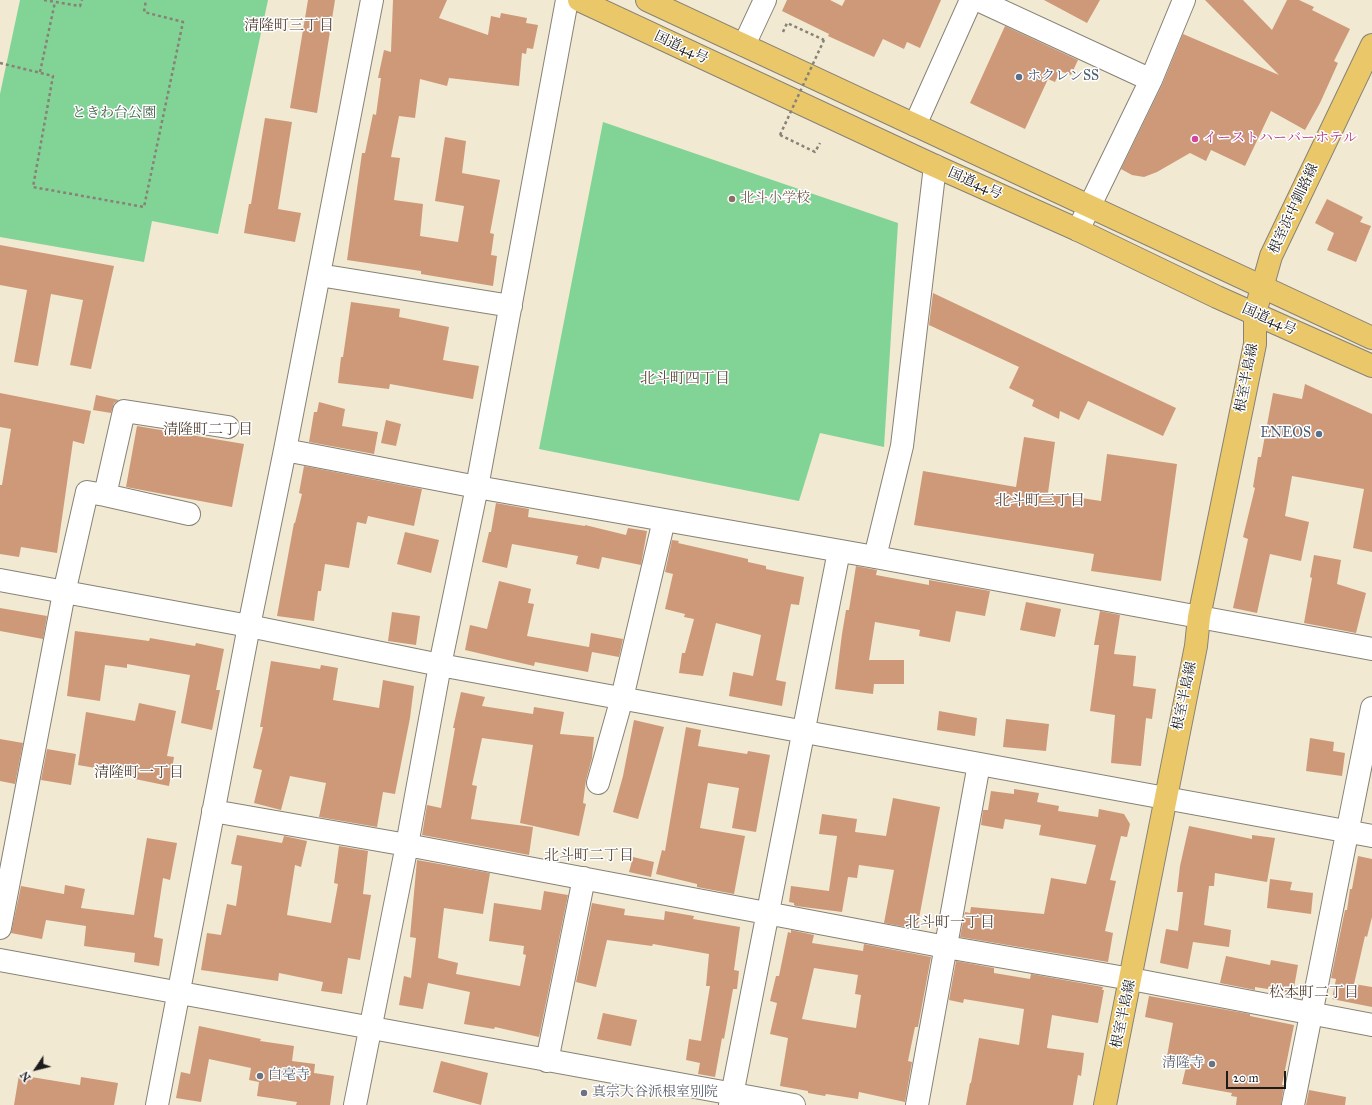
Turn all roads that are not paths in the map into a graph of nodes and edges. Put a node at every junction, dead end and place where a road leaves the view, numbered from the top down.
1 (372, 0) edge
2 (567, 0) edge
3 (579, 0) edge
4 (647, 0) edge
5 (765, 0) edge
6 (971, 0) edge
7 (978, 0) edge
8 (1184, 0) edge
9 (744, 45) junction
10 (1370, 57) edge
11 (1151, 80) junction
12 (915, 125) junction
13 (935, 166) junction
14 (1090, 205) junction
15 (1078, 230) junction
16 (319, 275) junction
17 (1262, 288) junction
18 (511, 306) junction
19 (1255, 312) junction
20 (1372, 338) edge
21 (1372, 366) edge
22 (228, 428) dead end
23 (285, 450) junction
24 (477, 487) junction
25 (105, 496) junction
26 (189, 514) dead end
27 (664, 520) junction
28 (839, 551) junction
29 (875, 557) junction
30 (0, 580) edge
31 (64, 593) junction
32 (1199, 617) junction
33 (249, 626) junction
34 (1372, 649) edge
35 (440, 665) junction
36 (622, 698) junction
37 (1372, 708) edge
38 (803, 732) junction
39 (980, 764) junction
40 (598, 783) dead end
41 (1166, 800) junction
42 (213, 811) junction
43 (1348, 832) junction
44 (1372, 836) edge
45 (407, 845) junction
46 (584, 878) junction
47 (769, 913) junction
48 (0, 928) edge
49 (946, 948) junction
50 (0, 960) edge
51 (1131, 979) junction
52 (180, 993) junction
53 (1312, 1012) junction
54 (1372, 1025) edge
55 (369, 1028) junction
56 (547, 1061) junction
57 (731, 1100) edge
58 (157, 1105) edge
59 (355, 1105) edge
60 (794, 1105) edge
61 (917, 1105) edge
62 (1105, 1105) edge
63 (1293, 1105) edge

1 - 16 street
2 - 18 street
3 - 13 main road, 国道44号
4 - 9 main road, 国道44号
5 - 9 street
6 - 12 street
7 - 11 street
8 - 11 street
9 - 12 main road, 国道44号
10 - 17 main road, 根室浜中釧路線
11 - 14 street
12 - 14 main road, 国道44号
13 - 15 main road, 国道44号
13 - 29 street
14 - 15 street
14 - 17 main road, 国道44号
15 - 19 main road, 国道44号
16 - 18 street
16 - 23 street
17 - 19 main road, 根室半島線
17 - 20 main road, 国道44号
18 - 24 street
19 - 21 main road, 国道44号
19 - 32 main road, 根室半島線
22 - 25 street
23 - 24 street
23 - 33 street
24 - 27 street
24 - 35 street
25 - 26 street
25 - 31 street
27 - 28 street
27 - 36 street
28 - 29 street
28 - 38 street
29 - 32 street
30 - 31 street
31 - 33 street
31 - 48 street
32 - 34 street
32 - 41 main road, 根室半島線
33 - 35 street
33 - 42 street
35 - 36 street
35 - 45 street
36 - 38 street
36 - 40 street
37 - 43 street
38 - 39 street
38 - 47 street
39 - 41 street
39 - 49 street
41 - 43 street
41 - 51 main road, 根室半島線
42 - 45 street
42 - 52 street
43 - 44 street
43 - 53 street
45 - 46 street
45 - 55 street
46 - 47 street
46 - 56 street
47 - 49 street
47 - 57 street
49 - 51 street
49 - 61 street
50 - 52 street
51 - 53 street
51 - 62 main road, 根室半島線
52 - 55 street
52 - 58 street
53 - 54 street
53 - 63 street
55 - 56 street
55 - 59 street
56 - 57 street
57 - 60 street

